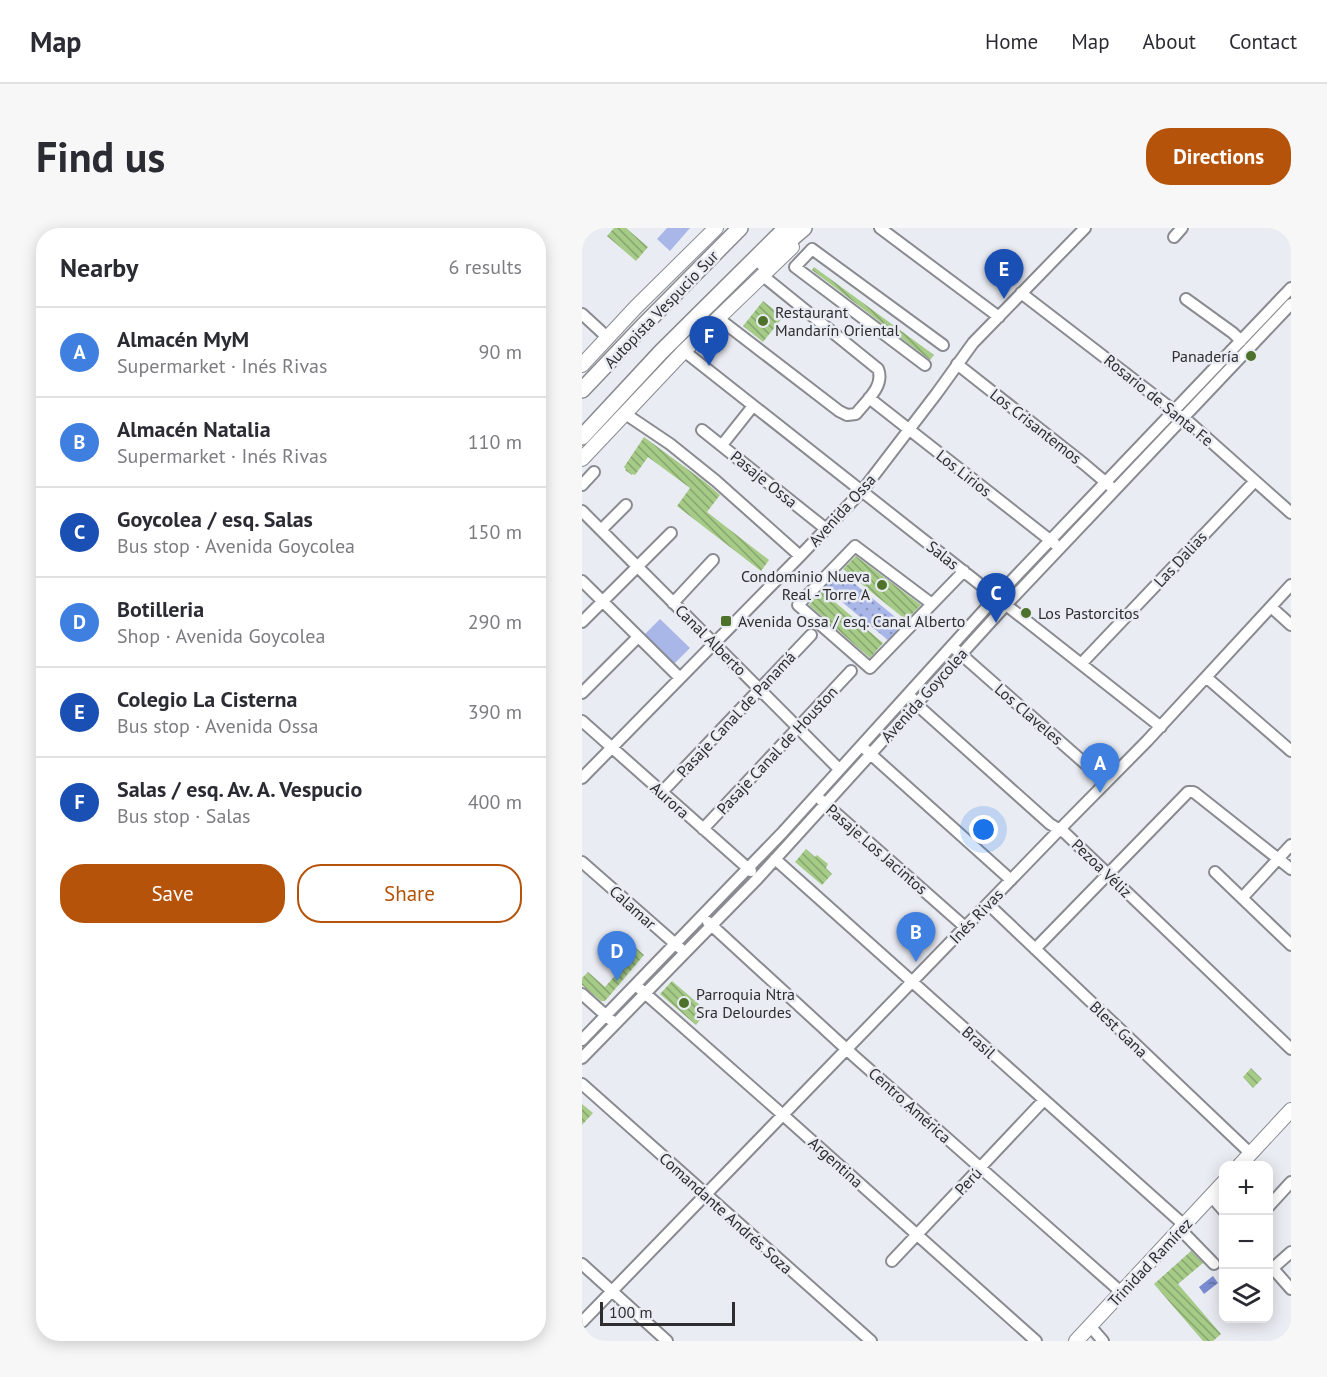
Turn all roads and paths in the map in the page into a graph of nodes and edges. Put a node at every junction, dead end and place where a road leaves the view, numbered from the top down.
1 (716, 228) edge
2 (730, 228) edge
3 (740, 228) edge
4 (786, 228) edge
5 (804, 228) edge
6 (810, 228) edge
7 (880, 228) edge
8 (1085, 228) edge
9 (1182, 228) edge
10 (1173, 237) dead end
11 (782, 257) junction
12 (795, 267) junction
13 (763, 276) junction
14 (1291, 288) edge
15 (1021, 293) junction
16 (1186, 299) dead end
17 (1291, 304) edge
18 (582, 314) edge
19 (999, 317) junction
20 (718, 318) junction
21 (644, 325) junction
22 (607, 337) junction
23 (1241, 340) junction
24 (943, 345) dead end
25 (684, 351) junction
26 (661, 352) junction
27 (957, 364) junction
28 (582, 365) edge
29 (925, 365) dead end
30 (582, 390) edge
31 (869, 398) junction
32 (753, 406) junction
33 (624, 413) junction
34 (1179, 414) junction
35 (702, 430) dead end
36 (909, 430) junction
37 (582, 437) edge
38 (722, 445) junction
39 (582, 459) edge
40 (594, 472) dead end
41 (1255, 481) junction
42 (582, 485) edge
43 (1110, 487) junction
44 (861, 491) junction
45 (626, 505) dead end
46 (582, 511) edge
47 (1291, 513) edge
48 (826, 529) junction
49 (601, 531) junction
50 (671, 533) dead end
51 (1055, 544) junction
52 (800, 556) junction
53 (713, 560) dead end
54 (638, 567) junction
55 (963, 571) junction
56 (582, 581) edge
57 (1291, 585) edge
58 (996, 597) junction
59 (603, 602) junction
60 (673, 603) junction
61 (932, 604) junction
62 (1006, 605) junction
63 (1271, 607) junction
64 (582, 622) edge
65 (1291, 625) edge
66 (811, 635) dead end
67 (638, 637) junction
68 (714, 644) junction
69 (951, 646) junction
70 (961, 654) junction
71 (1081, 664) junction
72 (850, 671) dead end
73 (1206, 677) junction
74 (680, 678) junction
75 (759, 689) junction
76 (582, 693) edge
77 (909, 693) junction
78 (916, 704) junction
79 (582, 722) edge
80 (1161, 727) junction
81 (798, 728) junction
82 (860, 746) junction
83 (611, 747) junction
84 (1291, 751) edge
85 (870, 754) junction
86 (839, 769) junction
87 (582, 778) edge
88 (1106, 782) junction
89 (662, 792) junction
90 (816, 795) junction
91 (825, 804) junction
92 (703, 829) junction
93 (1059, 830) junction
94 (1291, 845) edge
95 (775, 859) junction
96 (1278, 859) junction
97 (582, 862) edge
98 (747, 868) junction
99 (1291, 869) edge
100 (1215, 872) dead end
101 (1108, 874) junction
102 (758, 878) junction
103 (1011, 880) junction
104 (1242, 898) junction
105 (988, 904) junction
106 (702, 915) junction
107 (711, 925) junction
108 (965, 927) junction
109 (674, 944) junction
110 (1291, 945) edge
111 (1035, 949) junction
112 (684, 952) junction
113 (912, 982) junction
114 (635, 985) junction
115 (645, 993) junction
116 (582, 994) edge
117 (606, 1015) junction
118 (615, 1024) junction
119 (582, 1040) edge
120 (847, 1049) junction
121 (1291, 1049) edge
122 (582, 1058) edge
123 (582, 1084) edge
124 (1044, 1100) junction
125 (1290, 1113) edge
126 (783, 1115) junction
127 (1250, 1153) junction
128 (1243, 1161) edge
129 (980, 1167) junction
130 (1291, 1182) edge
131 (1219, 1187) edge
132 (706, 1195) junction
133 (1211, 1196) junction
134 (1273, 1202) edge
135 (1219, 1205) edge
136 (1182, 1227) junction
137 (917, 1234) junction
138 (1291, 1252) edge
139 (892, 1261) dead end
140 (582, 1264) edge
141 (1214, 1264) dead end
142 (1273, 1265) edge
143 (1273, 1268) edge
144 (1291, 1289) edge
145 (612, 1291) junction
146 (1121, 1292) junction
147 (582, 1322) edge
148 (1090, 1326) junction
149 (667, 1341) edge
150 (871, 1341) edge
151 (1036, 1341) edge
152 (1076, 1341) edge
153 (1103, 1341) edge

1 - 22 main road
2 - 21 highway
3 - 21 highway, Autopista Vespucio Sur
4 - 26 highway, Autopista Vespucio Sur
5 - 26 highway
6 - 11 main road
7 - 19 street
8 - 15 street, Avenida Ossa
9 - 10 street
11 - 12 street
11 - 13 main road
12 - 24 street
12 - 29 street
13 - 20 main road
13 - 31 street
14 - 23 street, Avenida Goycolea
15 - 19 street, Avenida Ossa
15 - 34 street, Rosario de Santa Fe
16 - 23 street
17 - 34 street, Avenida Goycolea
18 - 22 street
19 - 27 street, Avenida Ossa
20 - 25 main road
20 - 31 street
21 - 30 highway, Autopista Vespucio Sur
22 - 28 main road
23 - 34 street, Avenida Goycolea
25 - 32 street, Salas
25 - 33 main road
26 - 37 highway, Autopista Vespucio Sur
27 - 36 street, Avenida Ossa
27 - 43 street, Los Crisantemos
31 - 36 street, Los Lirios
32 - 38 street
32 - 44 street, Salas
33 - 39 main road
33 - 52 street
34 - 41 street, Rosario de Santa Fe
34 - 43 street, Avenida Goycolea
35 - 38 street, Pasaje Ossa
36 - 44 street, Avenida Ossa
36 - 51 street, Los Lirios
38 - 48 street, Pasaje Ossa
40 - 42 street
41 - 47 street, Rosario de Santa Fe
41 - 71 street, Las Dalias
43 - 51 street, Avenida Goycolea
44 - 48 street, Avenida Ossa
44 - 55 street, Salas
45 - 49 street
46 - 49 street, Canal Alberto
48 - 52 street, Avenida Ossa
49 - 54 street, Canal Alberto
50 - 54 street
51 - 58 street, Avenida Goycolea
51 - 62 street, Avenida Goycolea
52 - 68 street, Avenida Ossa
53 - 60 street
54 - 59 street
54 - 60 street, Canal Alberto
55 - 58 street, Salas
55 - 61 street
56 - 59 street
57 - 63 street, Inés Rivas
58 - 62 street, Salas
58 - 69 street, Avenida Goycolea
59 - 64 street
59 - 67 street
60 - 68 street, Canal Alberto
61 - 61 street
62 - 70 street, Avenida Goycolea
62 - 71 street, Salas
63 - 65 street
63 - 73 street, Inés Rivas
66 - 75 street, Pasaje Canal de Panamá
67 - 74 street
67 - 76 street
68 - 74 street, Avenida Ossa
68 - 75 street, Canal Alberto
69 - 70 street, Los Claveles
69 - 77 street, Avenida Goycolea
70 - 78 street, Avenida Goycolea
70 - 88 street, Los Claveles
71 - 80 street, Salas
72 - 81 street, Pasaje Canal de Houston
73 - 80 street, Inés Rivas
73 - 84 street
74 - 83 street, Avenida Ossa
75 - 81 street, Canal Alberto
75 - 89 street, Pasaje Canal de Panamá
77 - 78 street, Pezoa Véliz
77 - 82 street, Avenida Goycolea
78 - 85 street, Avenida Goycolea
78 - 93 street, Pezoa Véliz
79 - 83 street, Aurora
80 - 88 street, Inés Rivas
81 - 86 street, Canal Alberto
81 - 92 street, Pasaje Canal de Houston
82 - 85 street
82 - 86 street, Avenida Goycolea
83 - 87 street, Avenida Ossa
83 - 89 street, Aurora
85 - 91 street, Avenida Goycolea
85 - 103 street
86 - 90 street, Avenida Goycolea
88 - 93 street, Inés Rivas
89 - 92 street, Aurora
90 - 91 street, Pasaje Los Jacintos
90 - 98 street, Avenida Goycolea
91 - 95 street, Avenida Goycolea
91 - 108 street, Pasaje Los Jacintos
92 - 98 street, Aurora
93 - 101 street, Pezoa Véliz
93 - 103 street, Inés Rivas
94 - 96 street
95 - 102 street, Avenida Goycolea
95 - 113 street, Brasil
96 - 99 street
96 - 101 street
96 - 104 street
97 - 109 street, Calamar
98 - 102 street, Aurora
98 - 106 street, Avenida Goycolea
100 - 104 street
101 - 111 street
101 - 121 street, Pezoa Véliz
102 - 107 street, Avenida Goycolea
103 - 105 street, Inés Rivas
104 - 110 street
105 - 108 street, Inés Rivas
105 - 111 street, Blest Gana
106 - 107 street, Centro América
106 - 109 street, Avenida Goycolea
107 - 112 street, Avenida Goycolea
107 - 120 street, Centro América
108 - 113 street, Inés Rivas
109 - 112 street, Calamar
109 - 114 street, Avenida Goycolea
111 - 127 street, Blest Gana
112 - 115 street, Avenida Goycolea
113 - 120 street, Inés Rivas
113 - 124 street, Brasil
114 - 115 street, Argentina
114 - 117 street, Avenida Goycolea
115 - 118 street, Avenida Goycolea
115 - 126 street, Argentina
116 - 117 street
117 - 118 street
117 - 119 street, Avenida Goycolea
118 - 122 street, Avenida Goycolea
120 - 126 street, Inés Rivas
120 - 129 street, Centro América
123 - 132 street, Comandante Andrés Soza
124 - 129 street, Perú
124 - 136 street, Brasil
125 - 127 main road
126 - 132 street, Inés Rivas
126 - 137 street, Argentina
127 - 128 main road
129 - 137 street, Perú
129 - 146 street, Centro América
130 - 134 street
131 - 133 main road, Trinidad Ramírez
132 - 145 street, Inés Rivas
132 - 150 street, Comandante Andrés Soza
133 - 135 street
133 - 136 main road, Trinidad Ramírez
136 - 141 street, Brasil
136 - 146 main road, Trinidad Ramírez
137 - 139 street, Perú
137 - 151 street, Argentina
138 - 142 street
140 - 145 street
143 - 144 street
145 - 147 street, Inés Rivas
145 - 149 street
146 - 148 main road, Trinidad Ramírez
148 - 152 main road, Trinidad Ramírez
148 - 153 street

